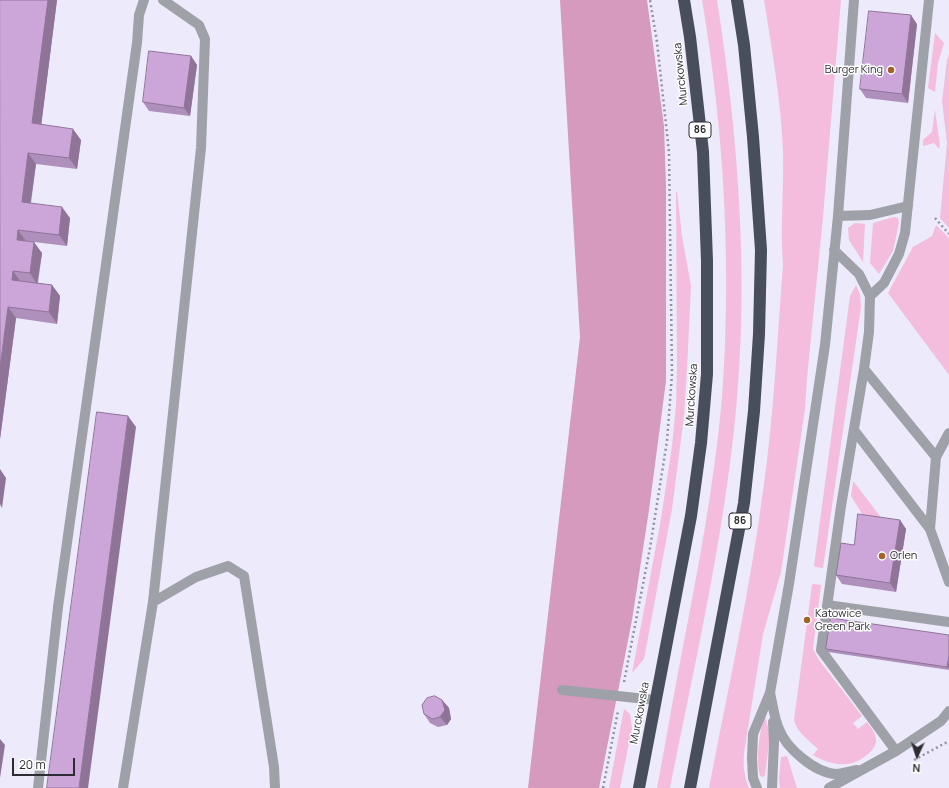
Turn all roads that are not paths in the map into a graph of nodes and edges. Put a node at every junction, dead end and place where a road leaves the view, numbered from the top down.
1 (144, 0) edge
2 (162, 0) edge
3 (684, 0) edge
4 (737, 0) edge
5 (741, 0) edge
6 (854, 0) edge
7 (929, 0) edge
8 (740, 19) junction
9 (908, 206) junction
10 (838, 216) junction
11 (834, 250) junction
12 (870, 296) junction
13 (864, 369) junction
14 (854, 430) junction
15 (949, 433) edge
16 (936, 458) junction
17 (930, 529) junction
18 (949, 582) edge
19 (153, 602) junction
20 (827, 605) junction
21 (949, 622) edge
22 (562, 690) dead end
23 (770, 693) junction
24 (656, 700) junction
25 (949, 711) edge
26 (896, 751) junction
27 (864, 769) junction
28 (38, 788) edge
29 (123, 788) edge
30 (276, 788) edge
31 (639, 788) edge
32 (690, 788) edge
33 (757, 788) edge
34 (772, 788) edge
35 (830, 788) edge

1 - 28 lane
2 - 19 lane
3 - 24 highway, Murckowska / 86
4 - 8 highway, 86
5 - 8 highway
6 - 10 lane
7 - 9 lane
8 - 32 highway, 86
9 - 10 lane
9 - 12 lane
10 - 11 lane
11 - 12 lane
11 - 23 lane
12 - 13 lane
13 - 14 lane
13 - 16 lane
14 - 17 lane
14 - 20 lane
15 - 16 lane
16 - 17 lane
17 - 18 lane
19 - 29 lane
19 - 30 lane
20 - 21 lane
20 - 26 lane
22 - 24 lane
23 - 27 lane
23 - 33 lane
23 - 34 lane
24 - 31 highway, Murckowska / 86
25 - 26 lane
26 - 27 lane
27 - 35 lane

